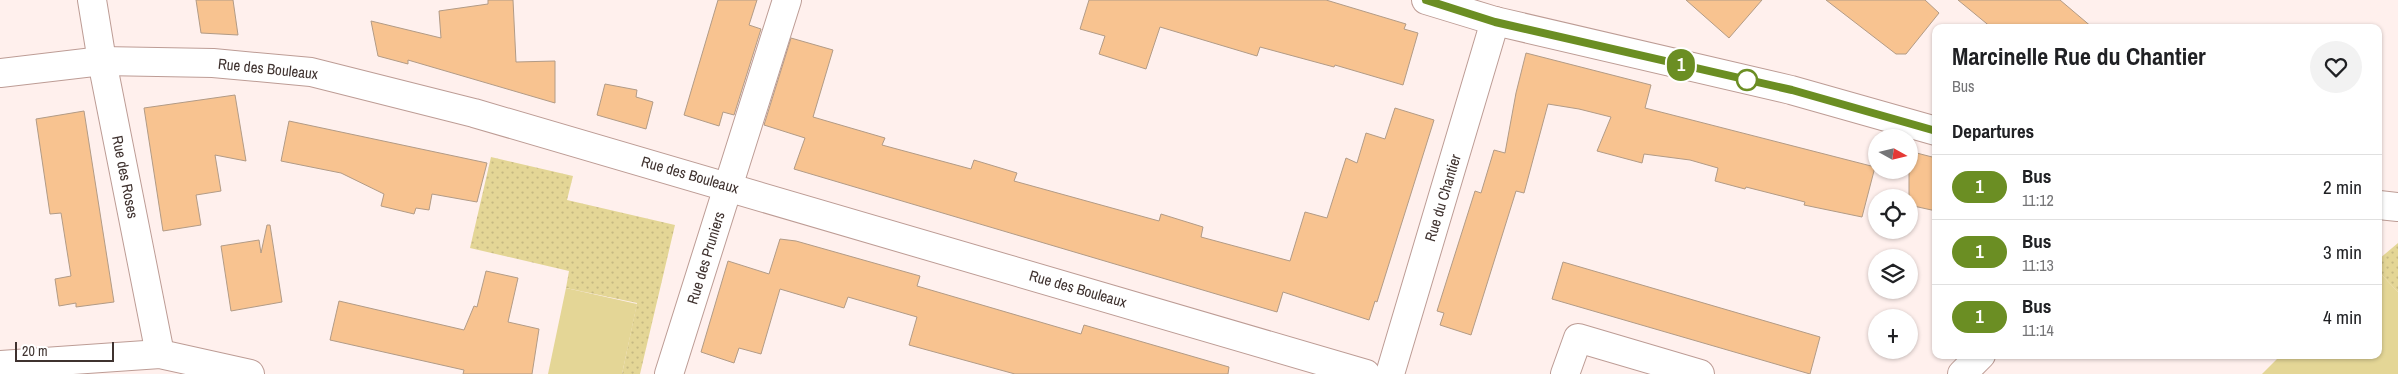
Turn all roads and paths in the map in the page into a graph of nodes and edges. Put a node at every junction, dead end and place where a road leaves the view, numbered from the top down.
1 (92, 0) edge
2 (787, 0) edge
3 (1426, 0) edge
4 (1495, 22) junction
5 (102, 62) junction
6 (0, 73) edge
7 (1932, 130) edge
8 (728, 186) junction
9 (2382, 205) edge
10 (2398, 207) edge
11 (160, 354) junction
12 (1977, 359) edge
13 (0, 365) edge
14 (250, 374) edge
15 (670, 374) edge
16 (1366, 374) edge
17 (1390, 374) edge
18 (1565, 374) edge
19 (1700, 374) edge
20 (1962, 374) edge

1 - 5 street, Rue des Roses
2 - 8 street, Rue des Pruniers
3 - 4 street
4 - 7 street
4 - 17 street, Rue du Chantier
5 - 6 street, Rue des Bouleaux
5 - 8 street, Rue des Bouleaux
5 - 11 street, Rue des Roses
8 - 15 street, Rue des Pruniers
8 - 16 street, Rue des Bouleaux
9 - 10 street
11 - 13 street
11 - 14 street
12 - 20 street
18 - 19 street

